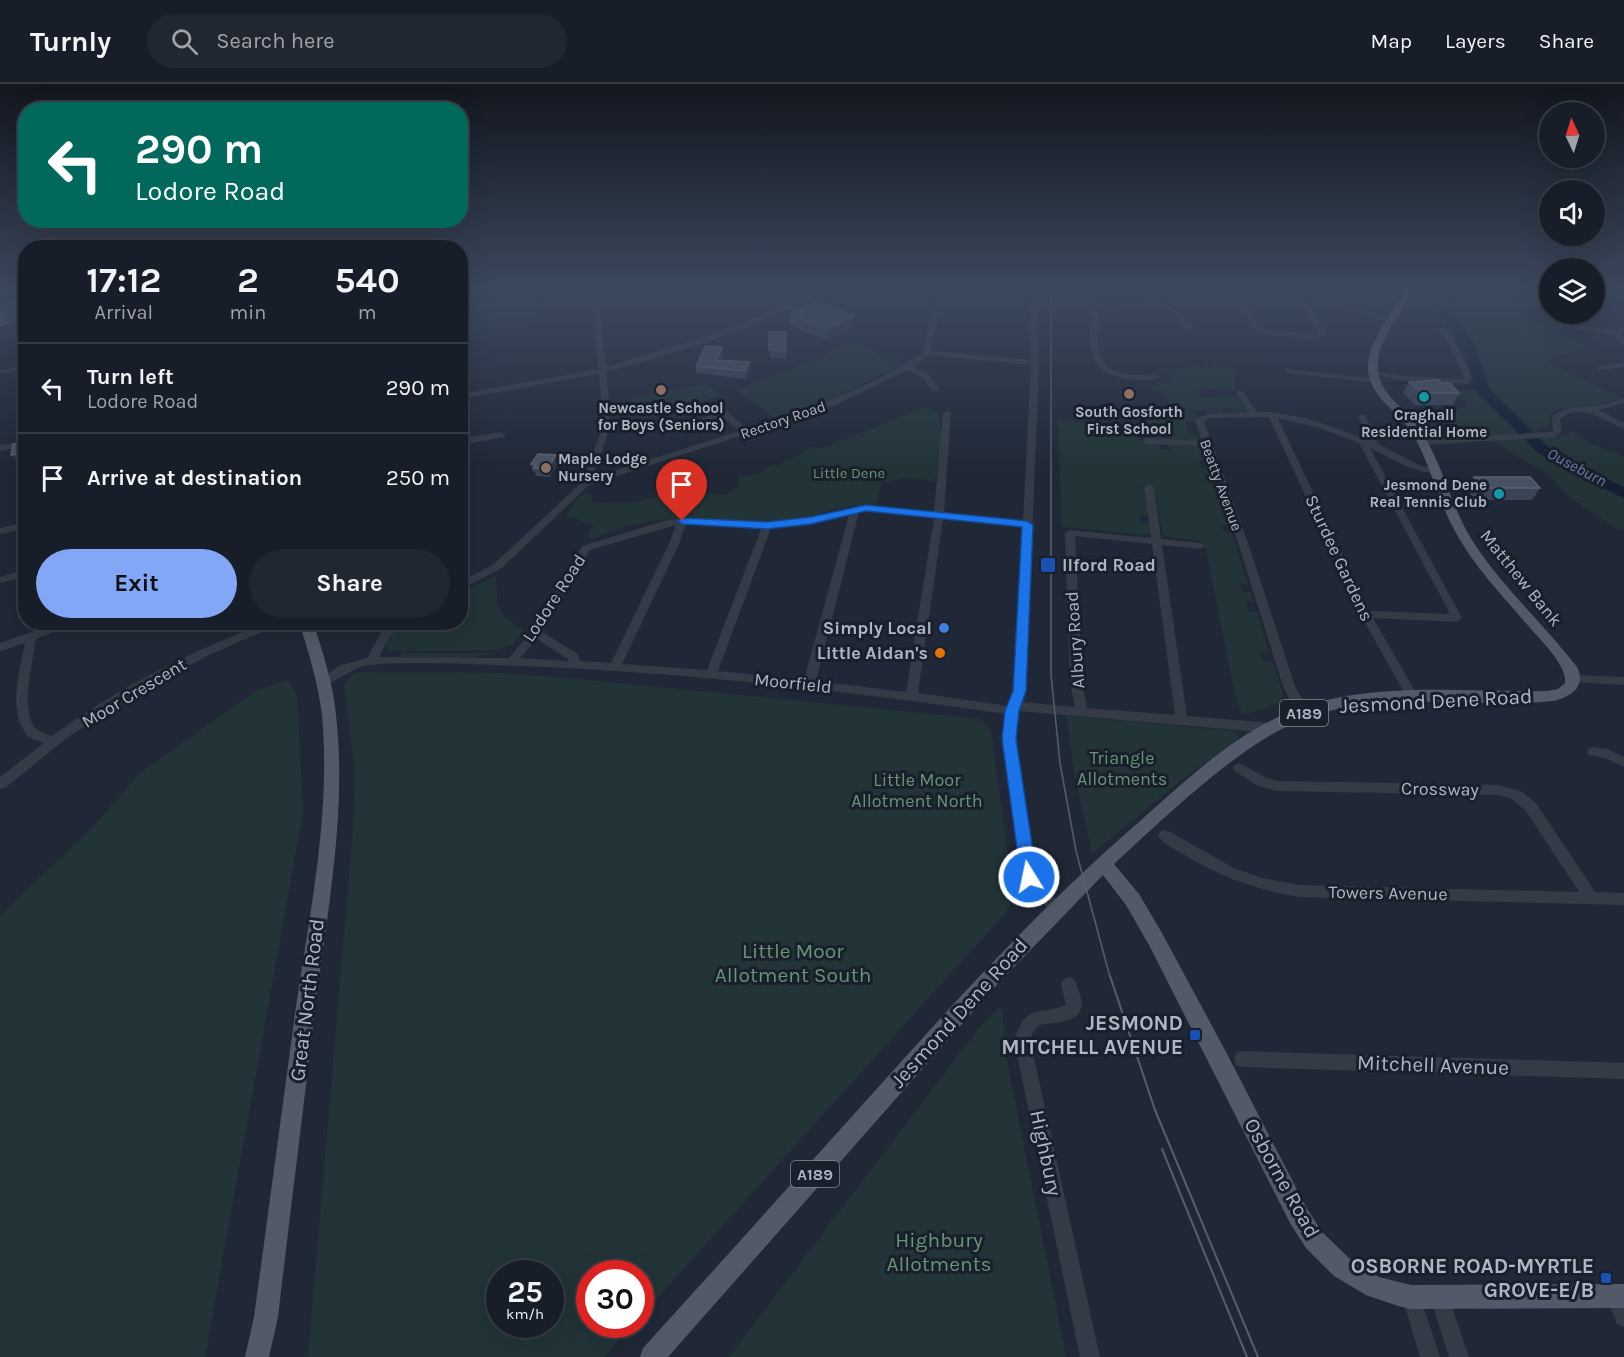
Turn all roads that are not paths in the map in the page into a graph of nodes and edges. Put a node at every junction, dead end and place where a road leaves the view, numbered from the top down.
1 (601, 349) edge
2 (673, 349) edge
3 (928, 349) edge
4 (1035, 349) edge
5 (1094, 349) edge
6 (1378, 349) edge
7 (1457, 349) edge
8 (927, 353) junction
9 (1035, 363) junction
10 (1624, 365) edge
11 (907, 367) junction
12 (1600, 368) dead end
13 (18, 369) edge
14 (604, 370) junction
15 (1289, 371) dead end
16 (0, 372) edge
17 (1157, 376) dead end
18 (1375, 377) junction
19 (935, 389) dead end
20 (1240, 393) dead end
21 (468, 396) edge
22 (1624, 400) edge
23 (1589, 409) junction
24 (947, 413) dead end
25 (1254, 414) junction
26 (1272, 414) junction
27 (1362, 416) dead end
28 (697, 422) dead end
29 (1624, 426) edge
30 (746, 433) junction
31 (501, 435) dead end
32 (468, 441) edge
33 (1146, 441) dead end
34 (1363, 442) junction
35 (1423, 442) junction
36 (18, 444) edge
37 (1207, 444) junction
38 (1374, 446) junction
39 (0, 448) edge
40 (1434, 470) junction
41 (586, 483) junction
42 (1149, 487) dead end
43 (855, 510) junction
44 (940, 516) junction
45 (682, 521) junction
46 (1027, 525) junction
47 (767, 526) junction
48 (18, 527) edge
49 (0, 531) edge
50 (1157, 541) junction
51 (1201, 546) dead end
52 (18, 574) edge
53 (0, 580) edge
54 (468, 583) edge
55 (1365, 614) junction
56 (51, 630) edge
57 (260, 630) edge
58 (309, 630) edge
59 (390, 630) edge
60 (536, 633) junction
61 (31, 637) junction
62 (0, 647) edge
63 (371, 661) junction
64 (513, 661) junction
65 (574, 665) junction
66 (615, 666) junction
67 (711, 674) junction
68 (1574, 679) junction
69 (1624, 681) edge
70 (325, 682) junction
71 (809, 684) junction
72 (911, 698) junction
73 (1413, 698) junction
74 (1013, 709) junction
75 (1076, 710) junction
76 (1307, 711) junction
77 (1181, 719) junction
78 (1271, 728) junction
79 (54, 742) junction
80 (1593, 752) dead end
81 (1624, 762) edge
82 (1239, 768) dead end
83 (0, 784) edge
84 (1166, 836) dead end
85 (1098, 868) junction
86 (1591, 898) junction
87 (1624, 899) edge
88 (1063, 902) junction
89 (1070, 984) dead end
90 (1242, 1059) dead end
91 (1624, 1071) edge
92 (1411, 1296) junction
93 (1619, 1296) edge
94 (1439, 1297) junction
95 (266, 1317) junction
96 (1624, 1317) edge
97 (256, 1357) edge
98 (268, 1357) edge
99 (652, 1357) edge
100 (1090, 1357) edge
101 (1430, 1357) edge
102 (1460, 1357) edge

1 - 14 street
2 - 14 street
3 - 8 street
4 - 9 street
5 - 17 street
6 - 18 main road
7 - 18 street
8 - 9 street
8 - 11 street, Rectory Road
9 - 46 street
10 - 12 street
11 - 19 street
11 - 30 street, Rectory Road
13 - 16 street
14 - 21 street
14 - 41 street
15 - 18 street
18 - 35 main road, Matthew Bank
20 - 25 street
22 - 23 street
23 - 29 street
23 - 35 street
24 - 44 street
25 - 26 street, Beatty Avenue
25 - 37 street, Beatty Avenue
26 - 34 street, Beatty Avenue
26 - 55 street, Sturdee Gardens
27 - 38 street
28 - 30 street
30 - 41 street, Rectory Road
31 - 32 street
33 - 37 street
34 - 38 street, Beatty Avenue
34 - 55 street
35 - 40 main road, Matthew Bank
36 - 39 street
37 - 76 street, Beatty Avenue
38 - 40 street, Beatty Avenue
40 - 68 main road, Matthew Bank
41 - 54 street
42 - 50 street
43 - 44 street, Lodore Road
43 - 47 street, Lodore Road
43 - 71 street
44 - 46 street, Lodore Road
44 - 72 street
45 - 47 street, Lodore Road
45 - 60 street, Lodore Road
45 - 66 street
46 - 74 street
47 - 67 street
48 - 49 street
50 - 51 street
50 - 75 street, Albury Road
50 - 77 street
52 - 53 street
55 - 73 street, Sturdee Gardens
56 - 61 street
57 - 79 street, Moor Crescent
58 - 70 main road, Great North Road
59 - 63 street
60 - 64 street, Lodore Road
60 - 65 street
61 - 62 street
61 - 79 street
63 - 64 street, Moorfield
63 - 70 street, Moorfield
64 - 65 street, Moorfield
65 - 66 street, Moorfield
66 - 67 street, Moorfield
67 - 71 street, Moorfield
68 - 69 street
68 - 73 main road, Jesmond Dene Road / A189
70 - 95 main road, Great North Road
71 - 72 street, Moorfield
72 - 74 street, Moorfield
73 - 76 main road, Jesmond Dene Road / A189
74 - 75 street, Moorfield
74 - 88 street
75 - 77 street, Moorfield
76 - 78 main road, Jesmond Dene Road / A189
77 - 78 street, Moorfield
78 - 85 main road, Jesmond Dene Road / A189
79 - 83 street, Moor Crescent
80 - 81 street
82 - 86 street, Crossway
84 - 86 street, Towers Avenue
85 - 88 main road, Jesmond Dene Road / A189
85 - 92 main road, Osborne Road
86 - 87 street, Towers Avenue
88 - 99 main road, Jesmond Dene Road / A189
89 - 100 street, Highbury
90 - 91 street, Mitchell Avenue
92 - 94 main road, Osborne Road
92 - 101 street
93 - 94 main road, Osborne Road
93 - 96 street
94 - 102 street
95 - 97 main road, Great North Road
95 - 98 main road, Great North Road

